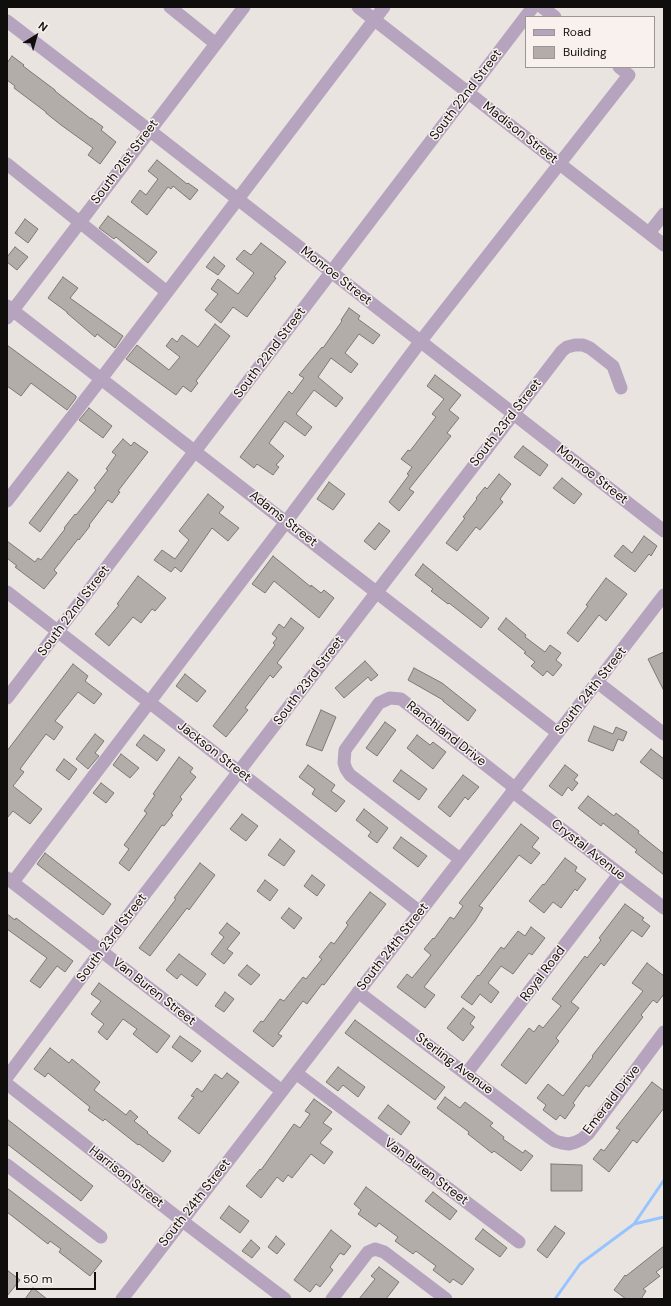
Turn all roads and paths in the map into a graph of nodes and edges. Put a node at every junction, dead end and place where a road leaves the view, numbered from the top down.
1 (170, 7) edge
2 (244, 7) edge
3 (358, 7) edge
4 (384, 7) edge
5 (533, 7) edge
6 (542, 7) edge
7 (526, 16) edge
8 (554, 16) edge
9 (525, 18) edge
10 (374, 20) junction
11 (7, 21) edge
12 (216, 44) junction
13 (620, 68) edge
14 (468, 93) junction
15 (149, 130) junction
16 (559, 163) junction
17 (7, 164) edge
18 (237, 199) junction
19 (664, 214) edge
20 (80, 222) junction
21 (649, 233) junction
22 (664, 245) edge
23 (331, 273) junction
24 (167, 292) junction
25 (9, 311) edge
26 (420, 342) junction
27 (102, 379) junction
28 (621, 388) dead end
29 (513, 413) junction
30 (195, 451) junction
31 (7, 501) edge
32 (286, 522) junction
33 (664, 531) edge
34 (7, 592) edge
35 (376, 592) junction
36 (664, 595) edge
37 (58, 632) junction
38 (597, 682) junction
39 (7, 698) edge
40 (149, 702) junction
41 (558, 733) junction
42 (664, 734) edge
43 (239, 772) junction
44 (514, 789) junction
45 (460, 859) junction
46 (619, 874) junction
47 (10, 880) edge
48 (664, 908) edge
49 (420, 912) junction
50 (101, 951) junction
51 (358, 992) junction
52 (664, 1032) edge
53 (296, 1073) junction
54 (466, 1074) junction
55 (7, 1077) edge
56 (7, 1084) edge
57 (282, 1091) junction
58 (549, 1137) joint
59 (7, 1165) edge
60 (181, 1220) junction
61 (101, 1237) dead end
62 (519, 1242) dead end
63 (122, 1299) edge
64 (285, 1299) edge
65 (332, 1299) edge
66 (446, 1299) edge

1 - 12 street
2 - 12 street, South 21st Street
3 - 10 street, Madison Street
4 - 10 street
5 - 7 street, South 22nd Street
6 - 8 street
9 - 14 street, South 22nd Street
10 - 14 street, Madison Street
10 - 18 street
11 - 15 street, Monroe Street
12 - 15 street, South 21st Street
13 - 16 street
14 - 16 street, Madison Street
14 - 23 street, South 22nd Street
15 - 18 street, Monroe Street
15 - 20 street, South 21st Street
16 - 21 street, Madison Street
16 - 26 street
17 - 20 street
18 - 23 street, Monroe Street
18 - 24 street
19 - 21 street
20 - 24 street
20 - 25 street, South 21st Street
21 - 22 street, Madison Street
23 - 26 street, Monroe Street
23 - 30 street, South 22nd Street
24 - 27 street
25 - 27 street, Adams Street
26 - 29 street, Monroe Street
26 - 32 street
27 - 30 street, Adams Street
27 - 31 street
28 - 29 street, South 23rd Street
29 - 33 street, Monroe Street
29 - 35 street, South 23rd Street
30 - 32 street, Adams Street
30 - 37 street, South 22nd Street
32 - 35 street, Adams Street
32 - 40 street
34 - 37 street, Jackson Street
35 - 41 street, Adams Street
35 - 43 street, South 23rd Street
36 - 38 street, South 24th Street
37 - 39 street, South 22nd Street
37 - 40 street, Jackson Street
38 - 41 street, South 24th Street
38 - 42 street
40 - 43 street, Jackson Street
40 - 47 street
41 - 44 street, South 24th Street
43 - 49 street, Jackson Street
43 - 50 street, South 23rd Street
44 - 45 street, South 24th Street
44 - 45 street, Ranchland Drive
44 - 46 street, Crystal Avenue
45 - 49 street, South 24th Street
46 - 48 street, Crystal Avenue
46 - 54 street, Royal Road
47 - 50 street, Van Buren Street
49 - 51 street, South 24th Street
50 - 55 street, South 23rd Street
50 - 57 street, Van Buren Street
51 - 53 street, South 24th Street
51 - 54 street, Sterling Avenue
52 - 58 street, Emerald Drive
53 - 57 street, South 24th Street
53 - 62 street, Van Buren Street
54 - 58 street, Sterling Avenue
56 - 60 street, Harrison Street
57 - 60 street, South 24th Street
59 - 61 street
60 - 63 street, South 24th Street
60 - 64 street, Harrison Street
65 - 66 street

